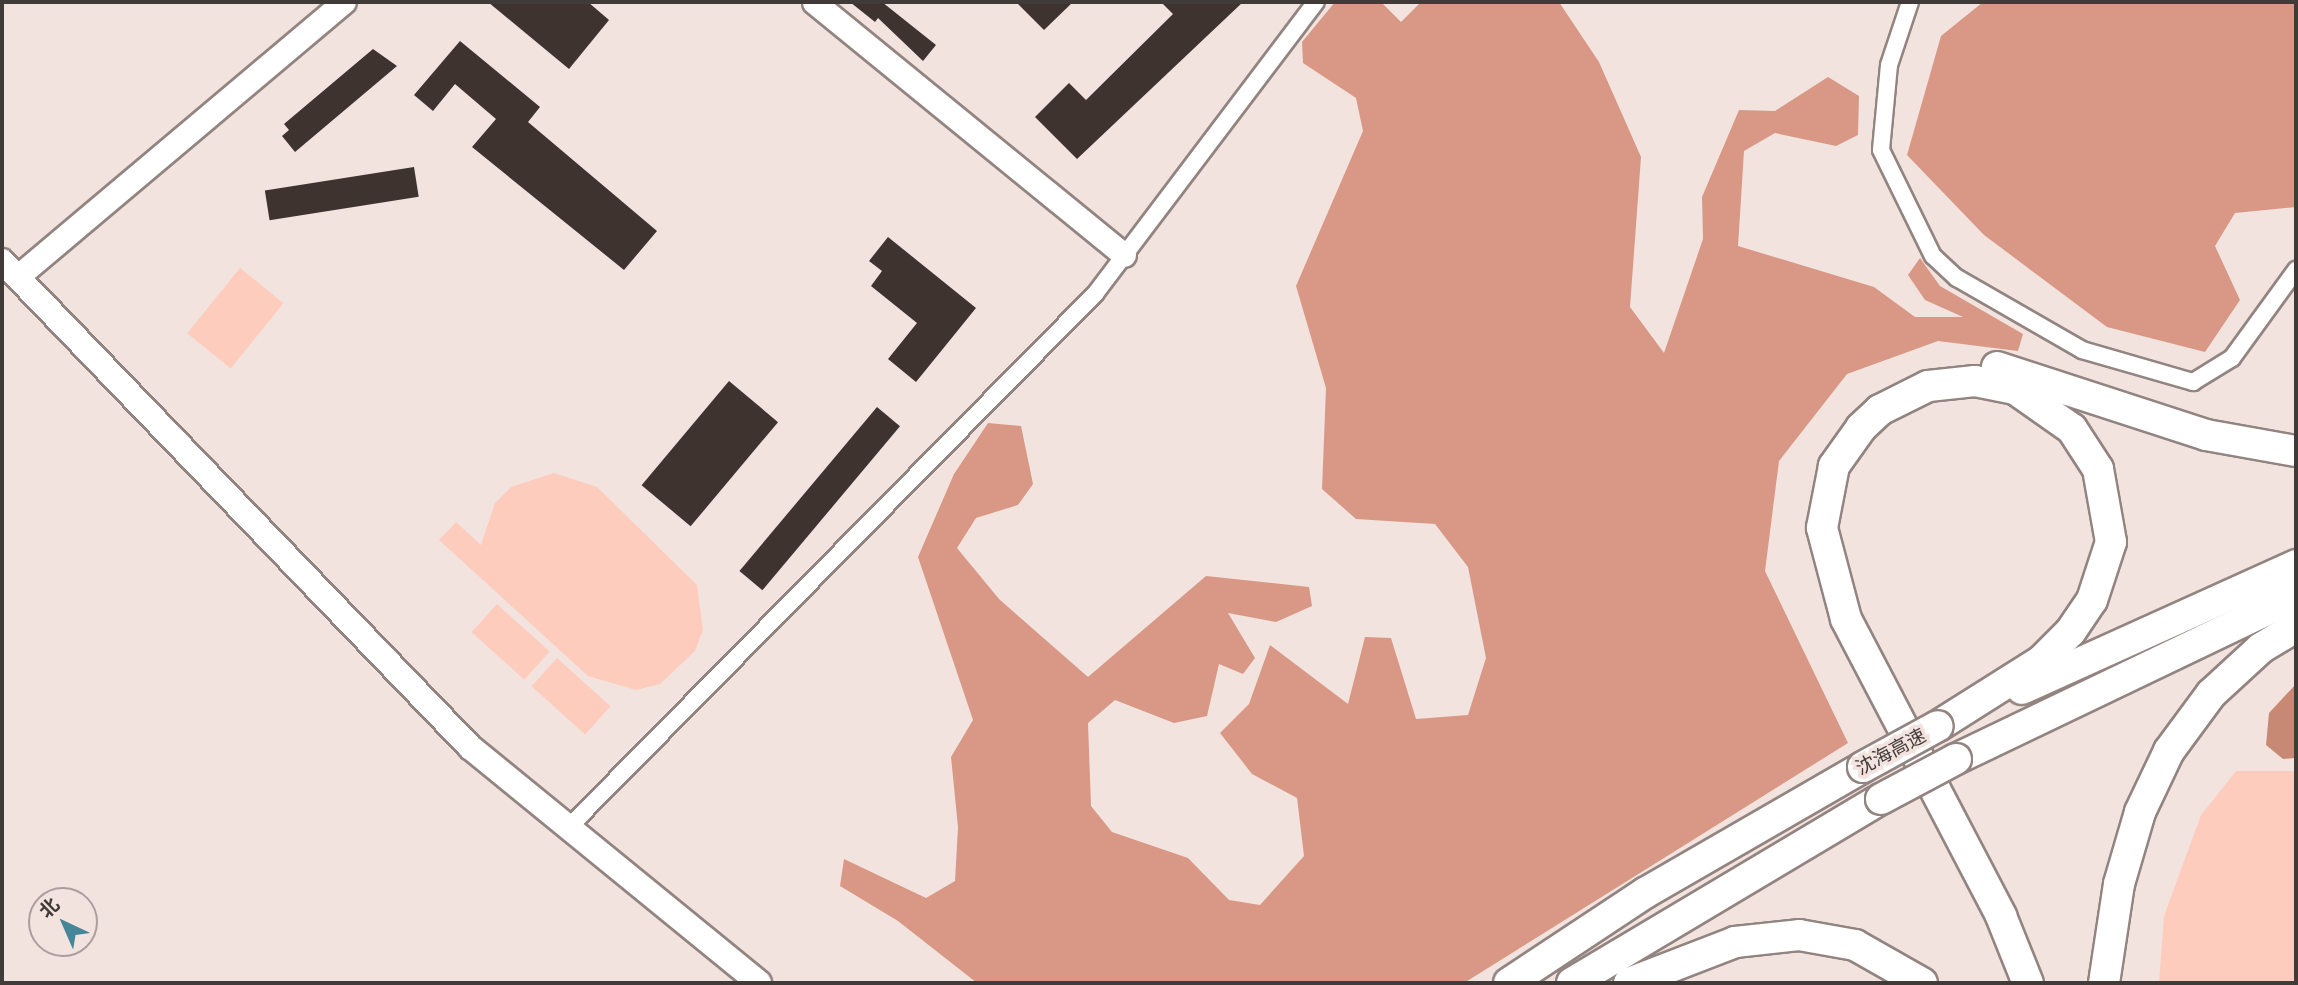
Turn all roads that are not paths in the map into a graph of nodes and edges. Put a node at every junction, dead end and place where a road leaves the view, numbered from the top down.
1 (344, 2) edge
2 (814, 2) edge
3 (1316, 2) edge
4 (1910, 2) edge
5 (1124, 255) junction
6 (9, 269) edge
7 (2296, 270) edge
8 (2296, 451) edge
9 (2296, 565) edge
10 (2296, 596) edge
11 (2296, 627) edge
12 (1938, 726) junction
13 (566, 830) junction
14 (759, 983) edge
15 (1509, 983) edge
16 (1572, 983) edge
17 (1629, 983) edge
18 (1922, 983) edge
19 (2016, 983) edge
20 (2028, 983) edge
21 (2104, 983) edge

1 - 6 street
2 - 5 street
3 - 5 street
4 - 7 street
5 - 13 street
6 - 13 main road
8 - 19 highway
9 - 12 highway, 沈海高速
10 - 16 highway, 沈海高速, bridge
11 - 21 highway
12 - 15 highway, 沈海高速, bridge
12 - 20 highway
13 - 14 main road
17 - 18 highway

